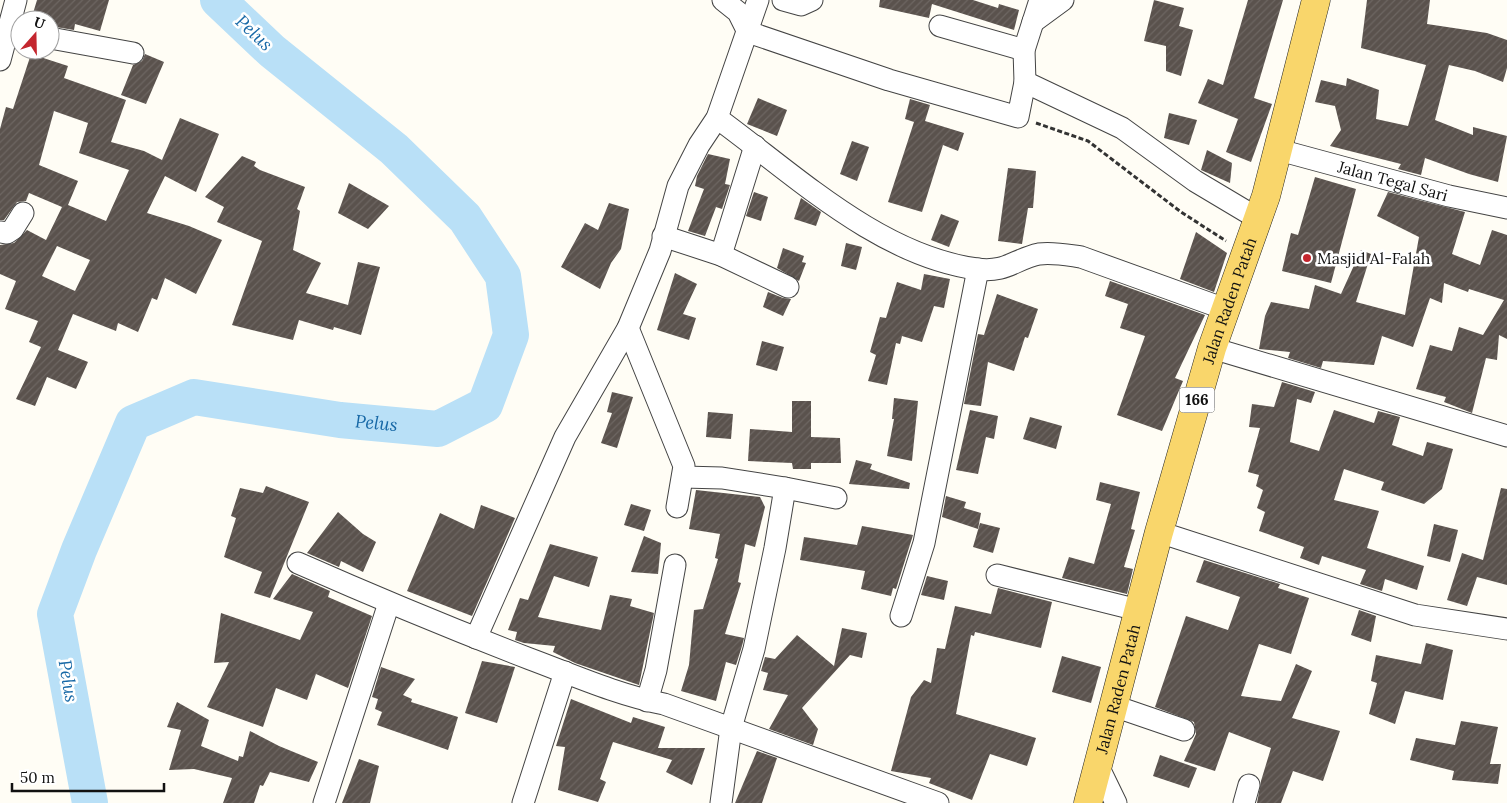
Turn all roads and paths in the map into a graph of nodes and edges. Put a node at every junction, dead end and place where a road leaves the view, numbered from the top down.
1 (723, 0) edge
2 (783, 0) edge
3 (812, 0) edge
4 (1040, 0) edge
5 (1063, 0) edge
6 (1316, 0) edge
7 (754, 15) edge
8 (1033, 22) junction
9 (940, 26) dead end
10 (10, 32) edge
11 (60, 40) edge
12 (1024, 50) junction
13 (133, 52) dead end
14 (0, 60) edge
15 (1025, 82) junction
16 (1018, 112) junction
17 (716, 118) junction
18 (755, 146) junction
19 (1279, 150) junction
20 (1507, 208) edge
21 (23, 213) dead end
22 (1257, 218) junction
23 (0, 232) edge
24 (663, 236) junction
25 (1246, 254) junction
26 (721, 255) junction
27 (978, 269) junction
28 (788, 287) dead end
29 (1225, 309) junction
30 (628, 328) junction
31 (1226, 352) junction
32 (1507, 436) edge
33 (683, 477) junction
34 (784, 488) junction
35 (836, 498) dead end
36 (677, 507) dead end
37 (1165, 534) junction
38 (298, 563) dead end
39 (675, 564) dead end
40 (997, 575) dead end
41 (389, 603) junction
42 (1138, 610) junction
43 (901, 616) dead end
44 (1507, 629) edge
45 (476, 638) junction
46 (565, 672) junction
47 (647, 701) junction
48 (1128, 711) junction
49 (731, 728) junction
50 (1184, 730) dead end
51 (1099, 768) junction
52 (324, 803) edge
53 (524, 803) edge
54 (721, 803) edge
55 (938, 803) edge
56 (1088, 803) edge
57 (1116, 803) edge

1 - 7 street
2 - 3 street
4 - 8 street
5 - 8 street
6 - 19 main road, Jalan Raden Patah / 166
7 - 16 street
7 - 17 street
8 - 12 street
9 - 12 street
10 - 14 street
11 - 13 street
12 - 15 street
15 - 16 street
15 - 22 street
16 - 25 path
17 - 18 street
17 - 24 street
18 - 26 street
18 - 27 street
19 - 20 street, Jalan Tegal Sari
19 - 22 main road, Jalan Raden Patah / 166
21 - 23 street
22 - 25 main road, Jalan Raden Patah / 166
24 - 26 street
24 - 30 street
25 - 29 main road, Jalan Raden Patah / 166
26 - 28 street
27 - 29 street
27 - 43 street
29 - 31 main road, Jalan Raden Patah / 166
30 - 33 street
30 - 45 street
31 - 32 street
31 - 37 main road, Jalan Raden Patah / 166
33 - 34 street
33 - 36 street
34 - 35 street
34 - 49 street
37 - 42 main road, Jalan Raden Patah / 166
37 - 44 street
38 - 41 street
39 - 47 street
40 - 42 street
41 - 45 street
41 - 52 street
42 - 48 main road, Jalan Raden Patah / 166
45 - 46 street
46 - 47 street
46 - 53 street
47 - 49 street
48 - 50 street
48 - 51 main road, Jalan Raden Patah / 166
49 - 54 street
49 - 55 street
51 - 56 main road, Jalan Raden Patah / 166
51 - 57 street

